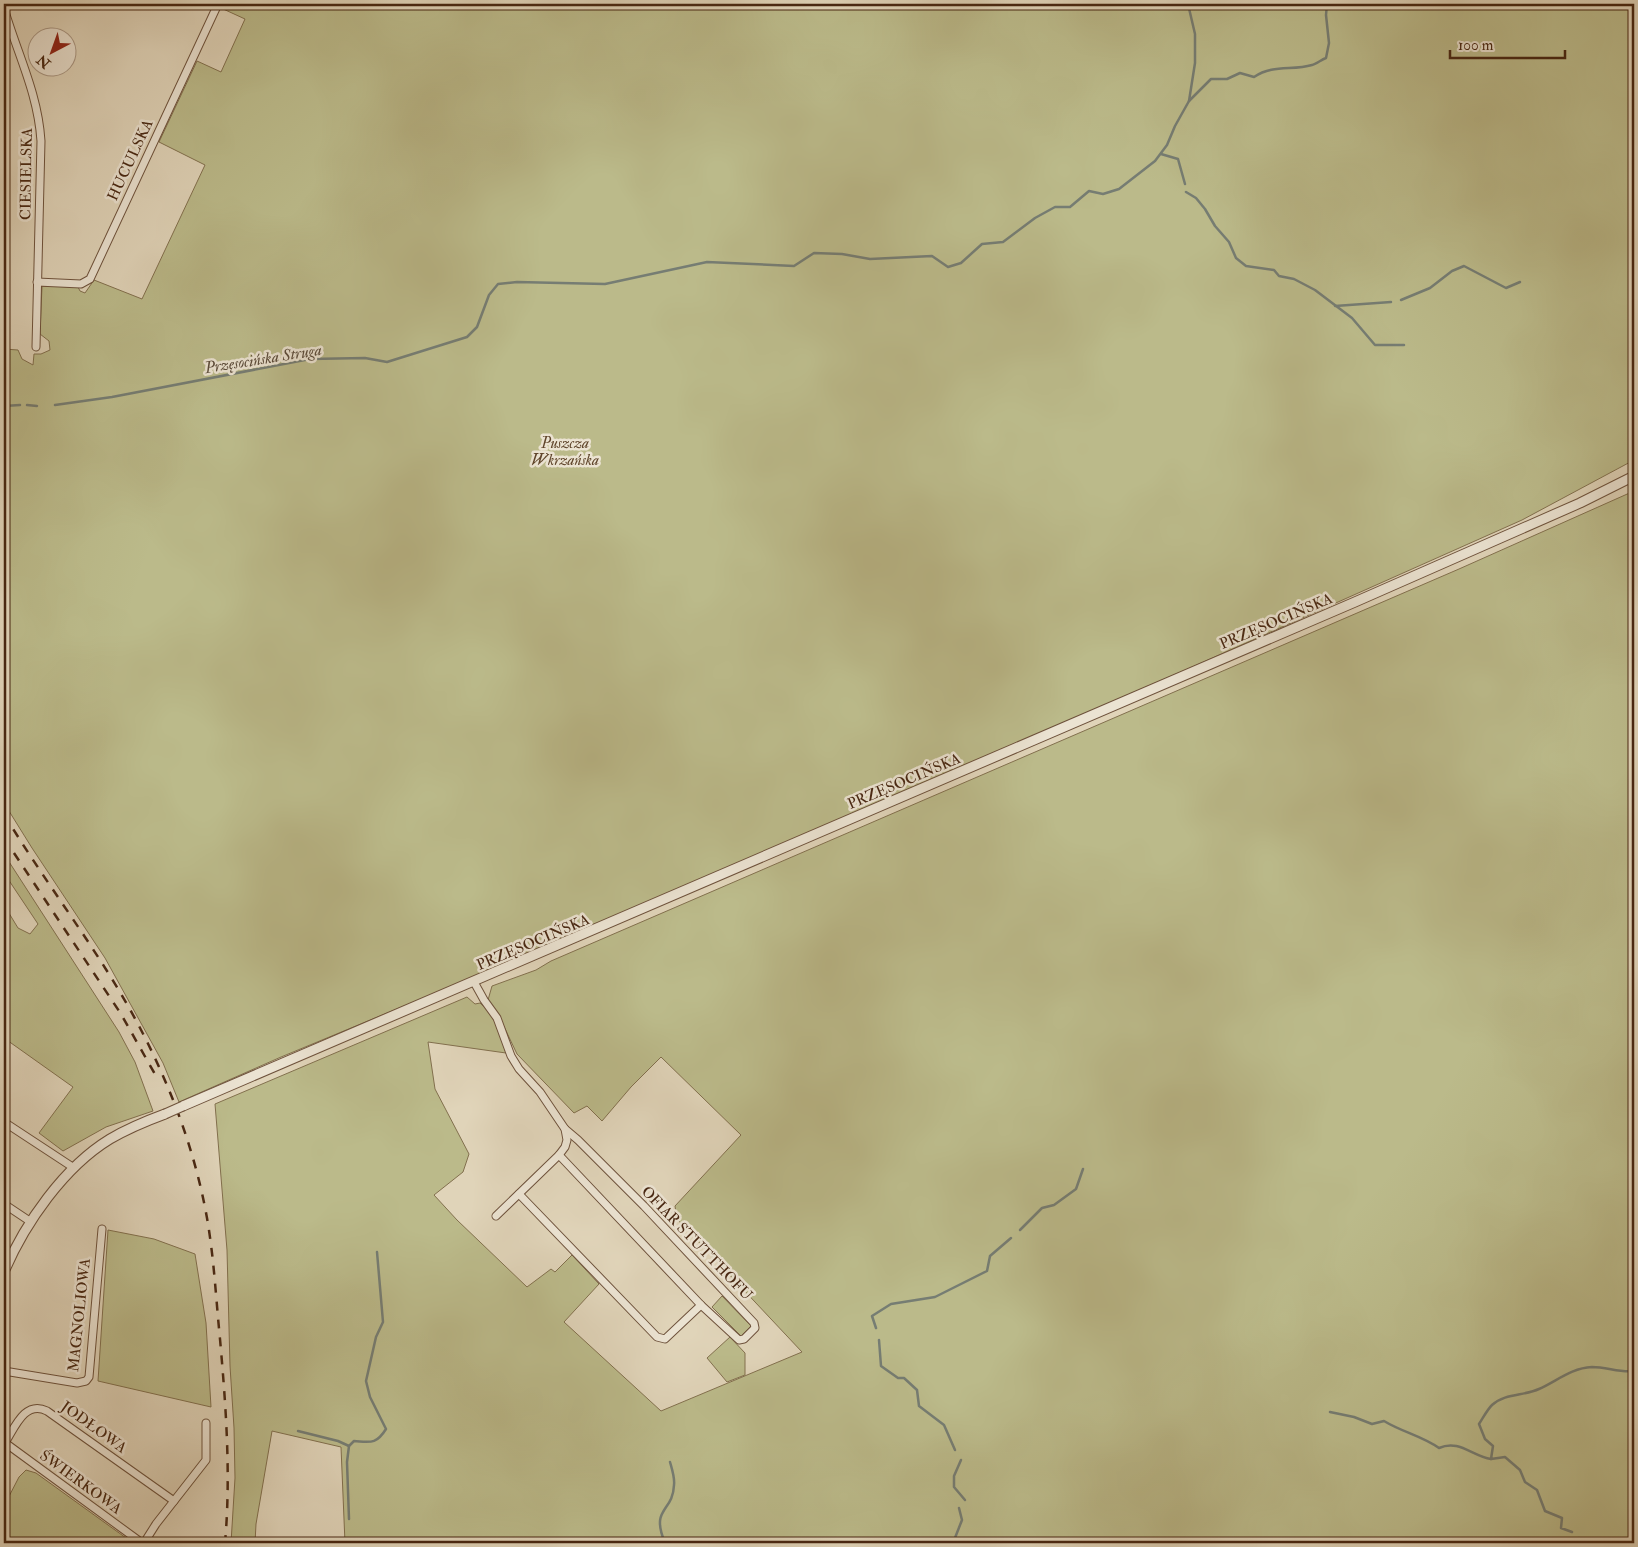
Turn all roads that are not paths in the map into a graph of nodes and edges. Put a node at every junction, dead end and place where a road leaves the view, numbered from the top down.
1 (218, 4) edge
2 (4, 8) edge
3 (37, 282) junction
4 (36, 347) dead end
5 (1634, 476) edge
6 (474, 982) junction
7 (4, 1122) edge
8 (564, 1129) junction
9 (559, 1155) junction
10 (74, 1168) junction
11 (519, 1194) junction
12 (4, 1204) edge
13 (496, 1216) dead end
14 (30, 1222) junction
15 (102, 1229) dead end
16 (4, 1272) edge
17 (701, 1305) junction
18 (4, 1371) edge
19 (206, 1423) dead end
20 (4, 1442) edge
21 (174, 1501) junction
22 (143, 1543) edge

1 - 3 street, HUCULSKA
2 - 3 street, CIESIELSKA
3 - 4 street, CIESIELSKA
5 - 6 street, PRZĘSOCIŃSKA
6 - 8 street, OFIAR STUTTHOFU
6 - 10 street, PRZĘSOCIŃSKA, bridge
7 - 10 street
8 - 9 street
8 - 17 street, OFIAR STUTTHOFU
9 - 11 street
9 - 17 street, OFIAR STUTTHOFU
10 - 14 street, PRZĘSOCIŃSKA
11 - 13 street
11 - 17 street
12 - 14 street
14 - 16 street, PRZĘSOCIŃSKA
15 - 18 street, MAGNOLIOWA
19 - 21 street
20 - 21 street, JODŁOWA
20 - 22 street, ŚWIERKOWA
21 - 22 street

